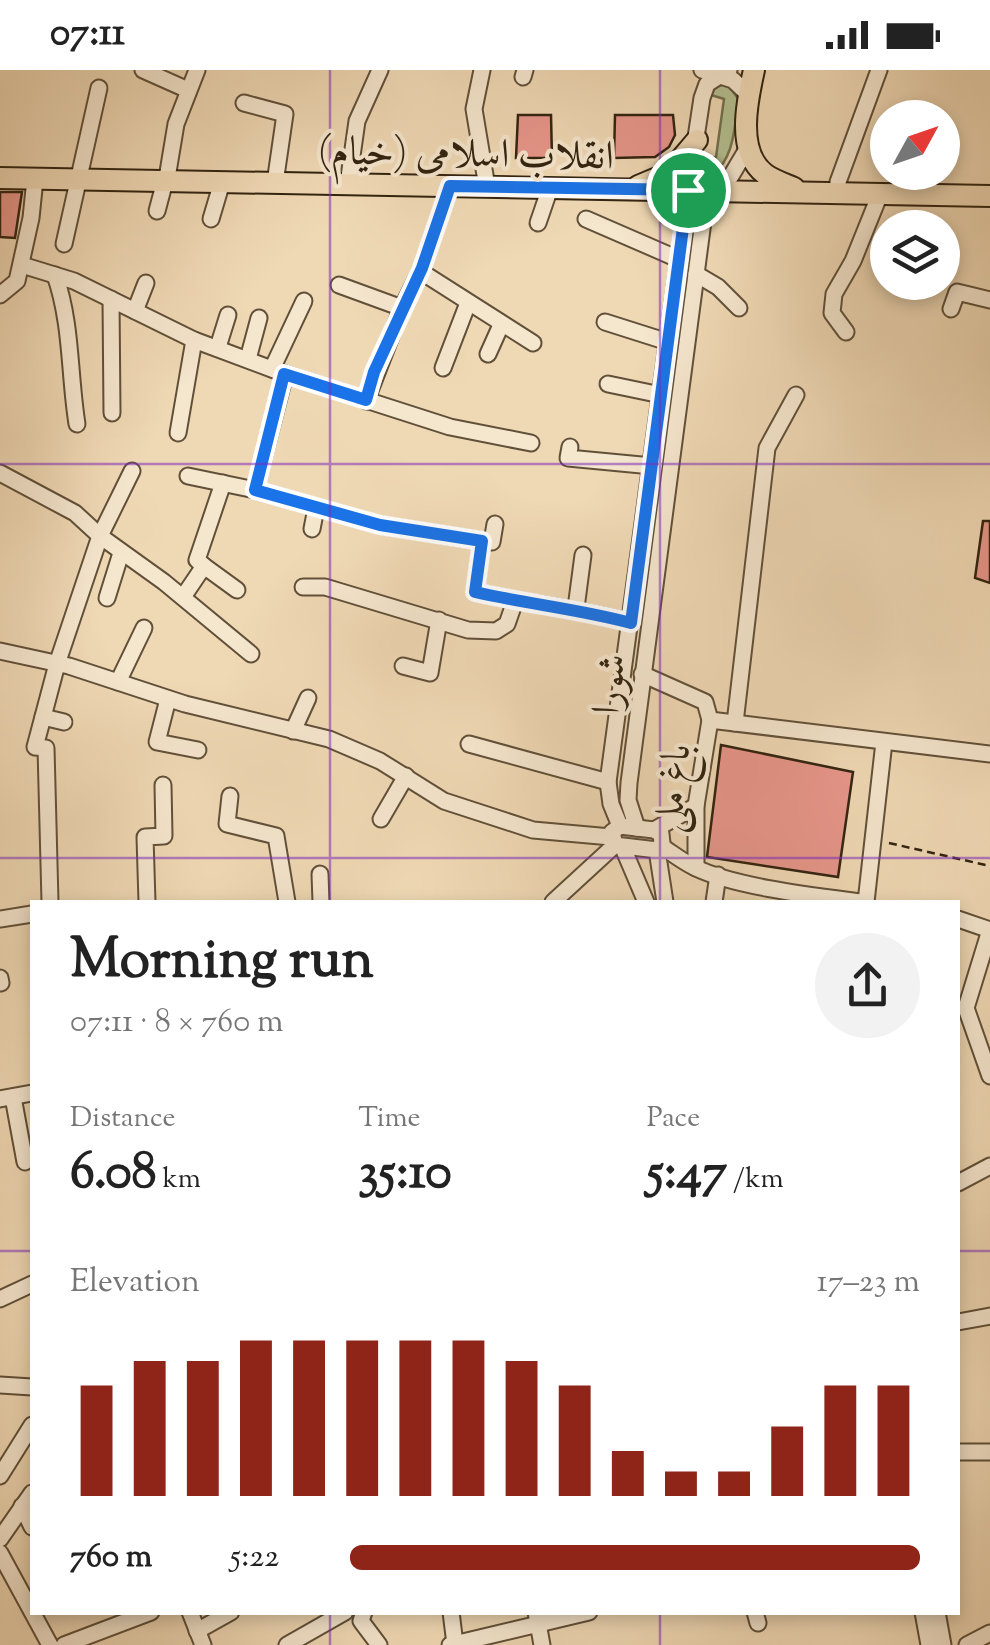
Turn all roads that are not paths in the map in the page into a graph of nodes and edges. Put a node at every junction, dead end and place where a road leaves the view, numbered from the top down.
1 (143, 70) edge
2 (196, 70) edge
3 (380, 70) edge
4 (482, 70) edge
5 (754, 70) edge
6 (879, 70) edge
7 (716, 72) edge
8 (99, 88) dead end
9 (188, 90) junction
10 (749, 94) junction
11 (244, 104) dead end
12 (697, 140) junction
13 (747, 150) junction
14 (166, 176) junction
15 (0, 178) edge
16 (35, 179) junction
17 (77, 180) junction
18 (222, 182) junction
19 (838, 182) dead end
20 (275, 183) junction
21 (348, 184) junction
22 (450, 186) junction
23 (486, 187) junction
24 (550, 188) junction
25 (630, 190) junction
26 (697, 191) junction
27 (802, 192) junction
28 (880, 194) junction
29 (990, 196) edge
30 (157, 212) dead end
31 (586, 218) dead end
32 (211, 219) dead end
33 (538, 223) dead end
34 (64, 244) dead end
35 (678, 259) junction
36 (22, 265) junction
37 (420, 272) junction
38 (696, 274) junction
39 (56, 275) junction
40 (146, 282) dead end
41 (339, 285) dead end
42 (0, 295) edge
43 (110, 299) junction
44 (990, 300) edge
45 (304, 301) dead end
46 (468, 303) junction
47 (402, 308) junction
48 (738, 308) dead end
49 (951, 309) dead end
50 (136, 311) junction
51 (228, 315) dead end
52 (259, 318) dead end
53 (605, 322) dead end
54 (502, 325) junction
55 (846, 332) dead end
56 (194, 340) junction
57 (668, 342) junction
58 (533, 343) dead end
59 (218, 347) junction
60 (488, 354) dead end
61 (248, 359) junction
62 (443, 368) dead end
63 (278, 371) junction
64 (608, 384) dead end
65 (661, 395) junction
66 (796, 396) dead end
67 (366, 400) junction
68 (112, 412) dead end
69 (78, 424) dead end
70 (178, 433) dead end
71 (532, 443) dead end
72 (570, 447) dead end
73 (652, 466) junction
74 (132, 471) dead end
75 (0, 473) edge
76 (188, 476) dead end
77 (223, 483) junction
78 (255, 490) junction
79 (316, 508) junction
80 (363, 520) junction
81 (494, 524) dead end
82 (312, 529) dead end
83 (100, 536) junction
84 (356, 539) dead end
85 (482, 541) junction
86 (120, 552) junction
87 (583, 555) dead end
88 (204, 566) junction
89 (304, 587) dead end
90 (237, 590) dead end
91 (183, 597) junction
92 (107, 598) dead end
93 (514, 601) junction
94 (576, 608) junction
95 (439, 620) junction
96 (631, 623) junction
97 (144, 628) dead end
98 (0, 651) edge
99 (252, 654) dead end
100 (58, 664) junction
101 (402, 666) dead end
102 (642, 674) junction
103 (118, 682) junction
104 (308, 698) dead end
105 (168, 699) junction
106 (43, 717) junction
107 (710, 720) junction
108 (64, 722) dead end
109 (735, 723) junction
110 (293, 731) junction
111 (884, 742) junction
112 (469, 744) dead end
113 (198, 750) dead end
114 (990, 754) edge
115 (406, 776) junction
116 (608, 782) junction
117 (163, 785) dead end
118 (230, 796) dead end
119 (696, 806) junction
120 (381, 819) dead end
121 (646, 829) junction
122 (617, 839) junction
123 (659, 848) junction
124 (696, 868) junction
125 (320, 874) dead end
126 (718, 875) junction
127 (788, 897) edge
128 (50, 900) edge
129 (148, 900) edge
130 (287, 900) edge
131 (321, 900) edge
132 (554, 900) edge
133 (645, 900) edge
134 (665, 900) edge
135 (714, 900) edge
136 (834, 900) edge
137 (864, 900) edge
138 (30, 914) edge
139 (0, 919) edge
140 (960, 920) edge
141 (990, 930) edge
142 (962, 1007) edge
143 (988, 1066) edge
144 (6, 1098) edge
145 (25, 1162) dead end
146 (990, 1166) edge
147 (960, 1182) edge
148 (30, 1285) edge
149 (0, 1300) edge
150 (990, 1316) edge
151 (960, 1322) edge
152 (0, 1384) edge
153 (30, 1387) edge
154 (30, 1428) edge
155 (960, 1452) edge
156 (990, 1452) edge
157 (0, 1476) edge
158 (27, 1499) edge
159 (0, 1540) edge
160 (0, 1553) edge
161 (30, 1608) edge
162 (34, 1615) edge
163 (143, 1615) edge
164 (227, 1615) edge
165 (340, 1615) edge
166 (363, 1615) edge
167 (451, 1615) edge
168 (563, 1615) edge
169 (923, 1615) edge
170 (938, 1615) edge
171 (537, 1618) edge
172 (990, 1633) edge
173 (200, 1638) edge
174 (290, 1644) edge
175 (452, 1644) edge
176 (50, 1645) edge
177 (64, 1645) edge
178 (379, 1645) edge
179 (542, 1645) edge
180 (928, 1645) edge
181 (943, 1645) edge
182 (967, 1645) edge

1 - 9 street
2 - 9 street
3 - 21 street
4 - 23 street
5 - 10 main road
6 - 19 street
7 - 10 street
7 - 12 street
8 - 17 street
9 - 14 street
10 - 13 main road
11 - 20 street
12 - 25 main road
12 - 26 street
13 - 26 street
13 - 27 main road
14 - 17 main road, انقلاب اسلامی (خیام)
14 - 18 main road, انقلاب اسلامی (خیام)
14 - 30 street
15 - 16 main road, انقلاب اسلامی (خیام)
16 - 17 main road, انقلاب اسلامی (خیام)
16 - 36 street
17 - 34 street
18 - 20 main road, انقلاب اسلامی (خیام)
18 - 32 street
20 - 21 main road, انقلاب اسلامی (خیام)
21 - 22 main road, انقلاب اسلامی (خیام)
22 - 23 main road, انقلاب اسلامی (خیام)
22 - 37 street
23 - 24 main road, انقلاب اسلامی (خیام)
24 - 25 main road, انقلاب اسلامی (خیام)
24 - 33 street
25 - 26 main road, انقلاب اسلامی (خیام)
26 - 27 main road, انقلاب اسلامی (خیام)
26 - 35 street, شورا
26 - 38 street, شورا
27 - 28 main road, انقلاب اسلامی (خیام)
28 - 29 main road, انقلاب اسلامی (خیام)
28 - 55 street
31 - 35 street
35 - 57 street, شورا
36 - 39 street
36 - 42 street
37 - 46 street
37 - 47 street
38 - 48 street
38 - 102 street, شورا
39 - 43 street
39 - 69 street
40 - 50 street
41 - 47 street
43 - 50 street
43 - 68 street
44 - 49 street
45 - 63 street
46 - 54 street
46 - 62 street
47 - 67 street
50 - 56 street
51 - 59 street
52 - 61 street
53 - 57 street
54 - 58 street
54 - 60 street
56 - 59 street
56 - 70 street
57 - 65 street, شورا
59 - 61 street
61 - 63 street
63 - 67 street
63 - 78 street
64 - 65 street
65 - 73 street, شورا
66 - 109 street
67 - 71 street
72 - 73 street
73 - 96 street, شورا
74 - 83 street
75 - 83 street
76 - 77 street
77 - 78 street
77 - 88 street
78 - 79 street
79 - 80 street
79 - 82 street
80 - 84 street
80 - 85 street
81 - 85 street
83 - 86 street
83 - 100 street
85 - 93 street
86 - 91 street
86 - 92 street
87 - 94 street
88 - 90 street
88 - 91 street
89 - 95 street
91 - 99 street
93 - 94 street
93 - 95 street
94 - 96 street
95 - 101 street
96 - 116 street, شورا
97 - 103 street
98 - 100 street
100 - 103 street
100 - 106 street
102 - 107 street
102 - 121 street, شورا
103 - 105 street
104 - 110 street
105 - 110 street
105 - 113 street
106 - 108 street
106 - 128 street
107 - 109 street, باغ ملی
107 - 119 street, باغ ملی
109 - 111 street, باغ ملی
110 - 115 street
111 - 114 street, باغ ملی
111 - 137 street, باغ ملی
112 - 116 street
115 - 120 street
115 - 122 street
116 - 122 street, شورا
117 - 129 street
118 - 130 street
119 - 121 street
119 - 124 street, باغ ملی
121 - 122 street
121 - 123 street, شورا
122 - 123 street
122 - 132 street
122 - 133 street, شورا
123 - 124 street
123 - 134 street, شورا
124 - 126 street, باغ ملی
125 - 131 street
126 - 127 street, باغ ملی
126 - 135 street
127 - 136 street, باغ ملی
138 - 139 street
140 - 141 street
141 - 142 street
142 - 143 street
144 - 145 street
146 - 147 street
148 - 149 street
150 - 151 street
152 - 153 street
154 - 157 street
155 - 156 street
158 - 159 street
160 - 161 street
162 - 176 street
163 - 177 street
164 - 173 street
165 - 174 street
166 - 178 street
167 - 175 street
168 - 171 street
169 - 180 street
170 - 181 street
171 - 175 street
171 - 179 street
172 - 182 street

